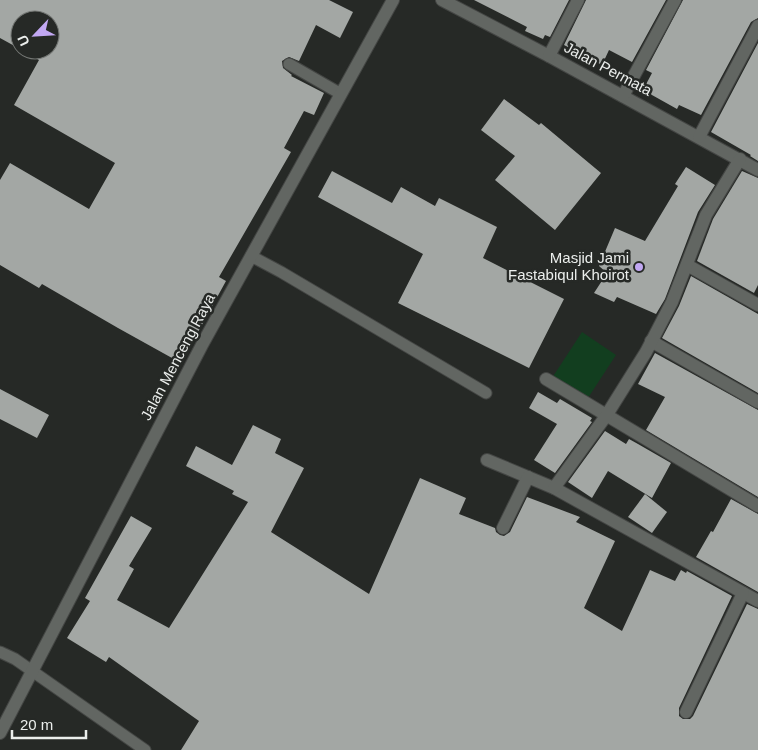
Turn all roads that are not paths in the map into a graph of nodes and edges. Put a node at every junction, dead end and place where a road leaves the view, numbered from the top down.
1 (393, 0) edge
2 (442, 0) edge
3 (578, 0) edge
4 (675, 0) edge
5 (758, 26) edge
6 (549, 56) junction
7 (288, 64) dead end
8 (341, 94) junction
9 (623, 96) junction
10 (699, 137) junction
11 (740, 159) junction
12 (758, 170) edge
13 (251, 256) junction
14 (687, 265) junction
15 (758, 305) edge
16 (652, 341) junction
17 (546, 379) dead end
18 (486, 393) dead end
19 (758, 402) edge
20 (606, 416) junction
21 (487, 460) dead end
22 (528, 477) junction
23 (554, 488) junction
24 (758, 506) edge
25 (503, 528) dead end
26 (743, 593) junction
27 (758, 601) edge
28 (0, 652) edge
29 (32, 672) junction
30 (686, 712) dead end
31 (0, 733) edge
32 (145, 750) edge

1 - 8 street, Jalan Menceng Raya
2 - 6 street, Jalan Permata
3 - 6 street
4 - 9 street
5 - 10 street
6 - 9 street, Jalan Permata
7 - 8 lane
8 - 13 street, Jalan Menceng Raya
9 - 10 street, Jalan Permata
10 - 11 street, Jalan Permata
11 - 12 street, Jalan Permata
11 - 14 street
13 - 18 lane
13 - 29 street, Jalan Menceng Raya
14 - 15 street
14 - 16 street
16 - 19 street
16 - 20 street
17 - 20 street
20 - 23 street
20 - 24 street
21 - 22 street
22 - 23 street
22 - 25 street
23 - 26 street
26 - 27 street
26 - 30 street
28 - 29 lane
29 - 31 street, Jalan Menceng Raya
29 - 32 lane

